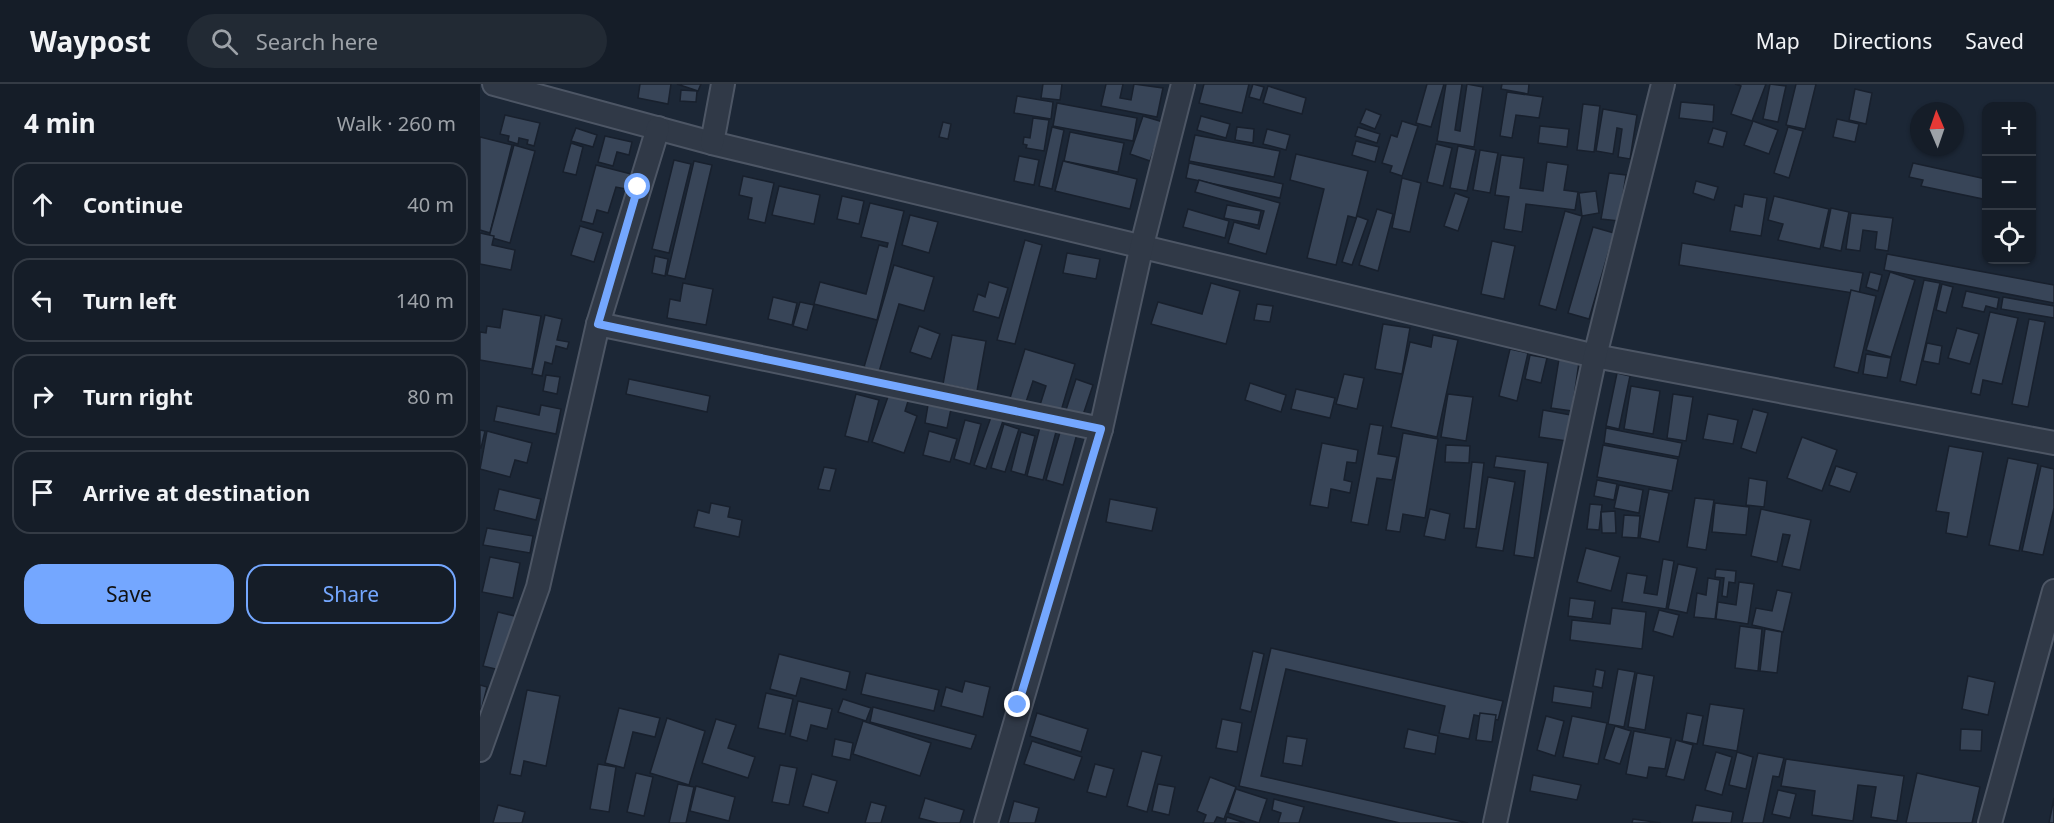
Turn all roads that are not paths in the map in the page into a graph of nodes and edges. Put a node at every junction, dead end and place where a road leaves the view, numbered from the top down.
1 (494, 84) edge
2 (723, 84) edge
3 (1183, 84) edge
4 (1663, 84) edge
5 (658, 128) junction
6 (712, 143) junction
7 (1142, 245) junction
8 (598, 324) junction
9 (1595, 356) junction
10 (1101, 429) junction
11 (2054, 443) edge
12 (2054, 591) edge
13 (480, 750) edge
14 (986, 823) edge
15 (1495, 823) edge
16 (1989, 823) edge

1 - 5 street
2 - 6 street
3 - 7 street
4 - 9 street
5 - 6 street
5 - 8 street
6 - 7 street
7 - 9 street
7 - 10 street
8 - 10 street
8 - 13 street
9 - 11 street
9 - 15 street
10 - 14 street
12 - 16 street

